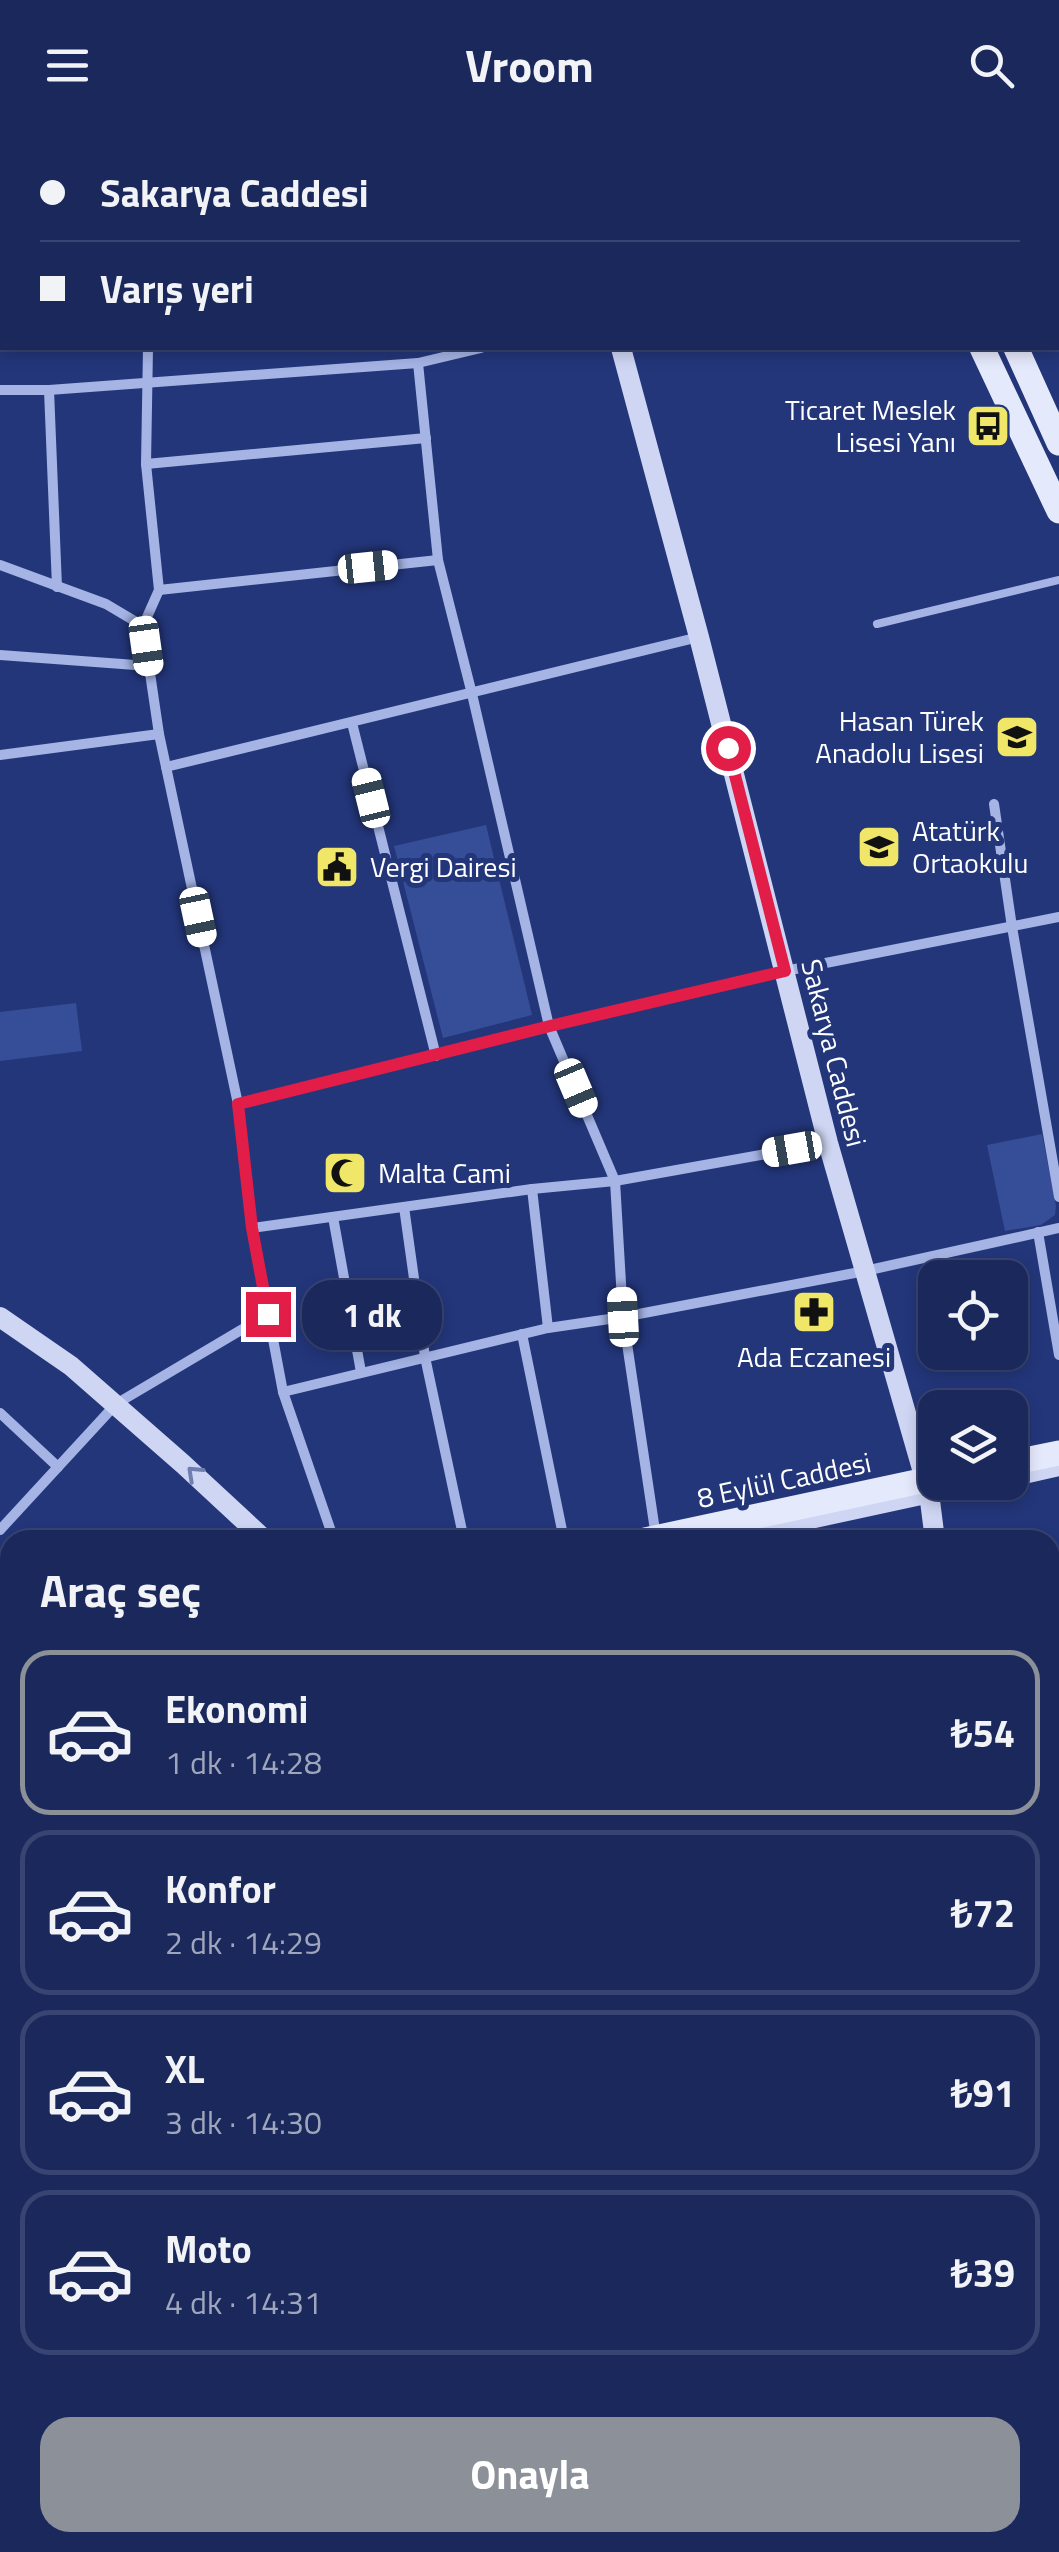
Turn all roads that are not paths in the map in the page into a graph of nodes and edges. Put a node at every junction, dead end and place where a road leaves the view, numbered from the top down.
1 (148, 350) edge
2 (473, 350) edge
3 (622, 350) edge
4 (983, 350) edge
5 (1017, 350) edge
6 (418, 363) junction
7 (148, 383) junction
8 (0, 390) edge
9 (49, 390) junction
10 (426, 438) junction
11 (1059, 443) edge
12 (146, 464) junction
13 (1059, 511) edge
14 (438, 560) junction
15 (0, 565) edge
16 (1059, 580) edge
17 (57, 587) junction
18 (159, 590) junction
19 (877, 624) dead end
20 (143, 626) junction
21 (699, 637) junction
22 (0, 655) edge
23 (149, 666) junction
24 (472, 694) junction
25 (352, 724) junction
26 (159, 734) junction
27 (0, 755) edge
28 (166, 768) junction
29 (994, 804) dead end
30 (1059, 917) edge
31 (1012, 927) junction
32 (785, 971) junction
33 (550, 1026) junction
34 (436, 1056) junction
35 (238, 1104) junction
36 (828, 1142) junction
37 (615, 1181) junction
38 (532, 1189) junction
39 (1059, 1197) edge
40 (404, 1207) junction
41 (333, 1217) junction
42 (252, 1228) junction
43 (1059, 1228) edge
44 (1038, 1232) junction
45 (865, 1271) junction
46 (268, 1314) junction
47 (0, 1317) edge
48 (623, 1317) junction
49 (548, 1328) junction
50 (522, 1334) junction
51 (425, 1356) junction
52 (1059, 1356) edge
53 (362, 1372) junction
54 (283, 1392) junction
55 (116, 1404) junction
56 (0, 1413) edge
57 (918, 1445) edge
58 (1059, 1452) edge
59 (1028, 1458) edge
60 (1059, 1466) edge
61 (58, 1467) junction
62 (1028, 1472) edge
63 (918, 1487) edge
64 (931, 1500) edge
65 (0, 1530) edge
66 (253, 1530) edge
67 (331, 1530) edge
68 (462, 1530) edge
69 (562, 1530) edge
70 (649, 1530) edge
71 (731, 1530) edge
72 (934, 1530) edge

1 - 7 street
2 - 6 street
3 - 21 main road, Sakarya Caddesi
4 - 13 main road
5 - 11 main road
6 - 7 street
6 - 10 street
7 - 9 street
7 - 12 street
8 - 9 street
9 - 17 street
10 - 12 street
10 - 14 street
12 - 18 street
14 - 18 street
14 - 24 street
15 - 17 street
16 - 19 lane
17 - 20 street
18 - 20 street
20 - 23 street
21 - 24 street
21 - 32 main road, Sakarya Caddesi
22 - 23 street
23 - 26 street
24 - 25 street
24 - 33 street
25 - 28 street
25 - 34 street
26 - 27 street
26 - 28 street
28 - 35 street
29 - 31 street
30 - 31 street
31 - 32 street
31 - 39 street
32 - 33 street
32 - 36 main road, Sakarya Caddesi
33 - 34 street
33 - 37 street
34 - 35 street
35 - 42 street
36 - 37 street
36 - 45 main road, Sakarya Caddesi
37 - 38 street
37 - 48 street
38 - 40 street
38 - 49 street
40 - 41 street
40 - 51 street
41 - 42 street
41 - 53 street
42 - 46 street
43 - 44 street
44 - 45 street
44 - 52 street
45 - 48 street
45 - 57 main road, Sakarya Caddesi
46 - 54 street
46 - 55 street
47 - 55 main road
48 - 49 street
48 - 70 street
49 - 50 street
50 - 51 street
50 - 69 street
51 - 53 street
51 - 68 street
53 - 54 street
54 - 67 street
55 - 61 street
66 -> 55 main road
56 - 61 street
58 - 59 main road
60 - 62 main road
61 - 65 street
63 - 71 main road, 8 Eylül Caddesi
64 - 72 main road, Sakarya Caddesi

